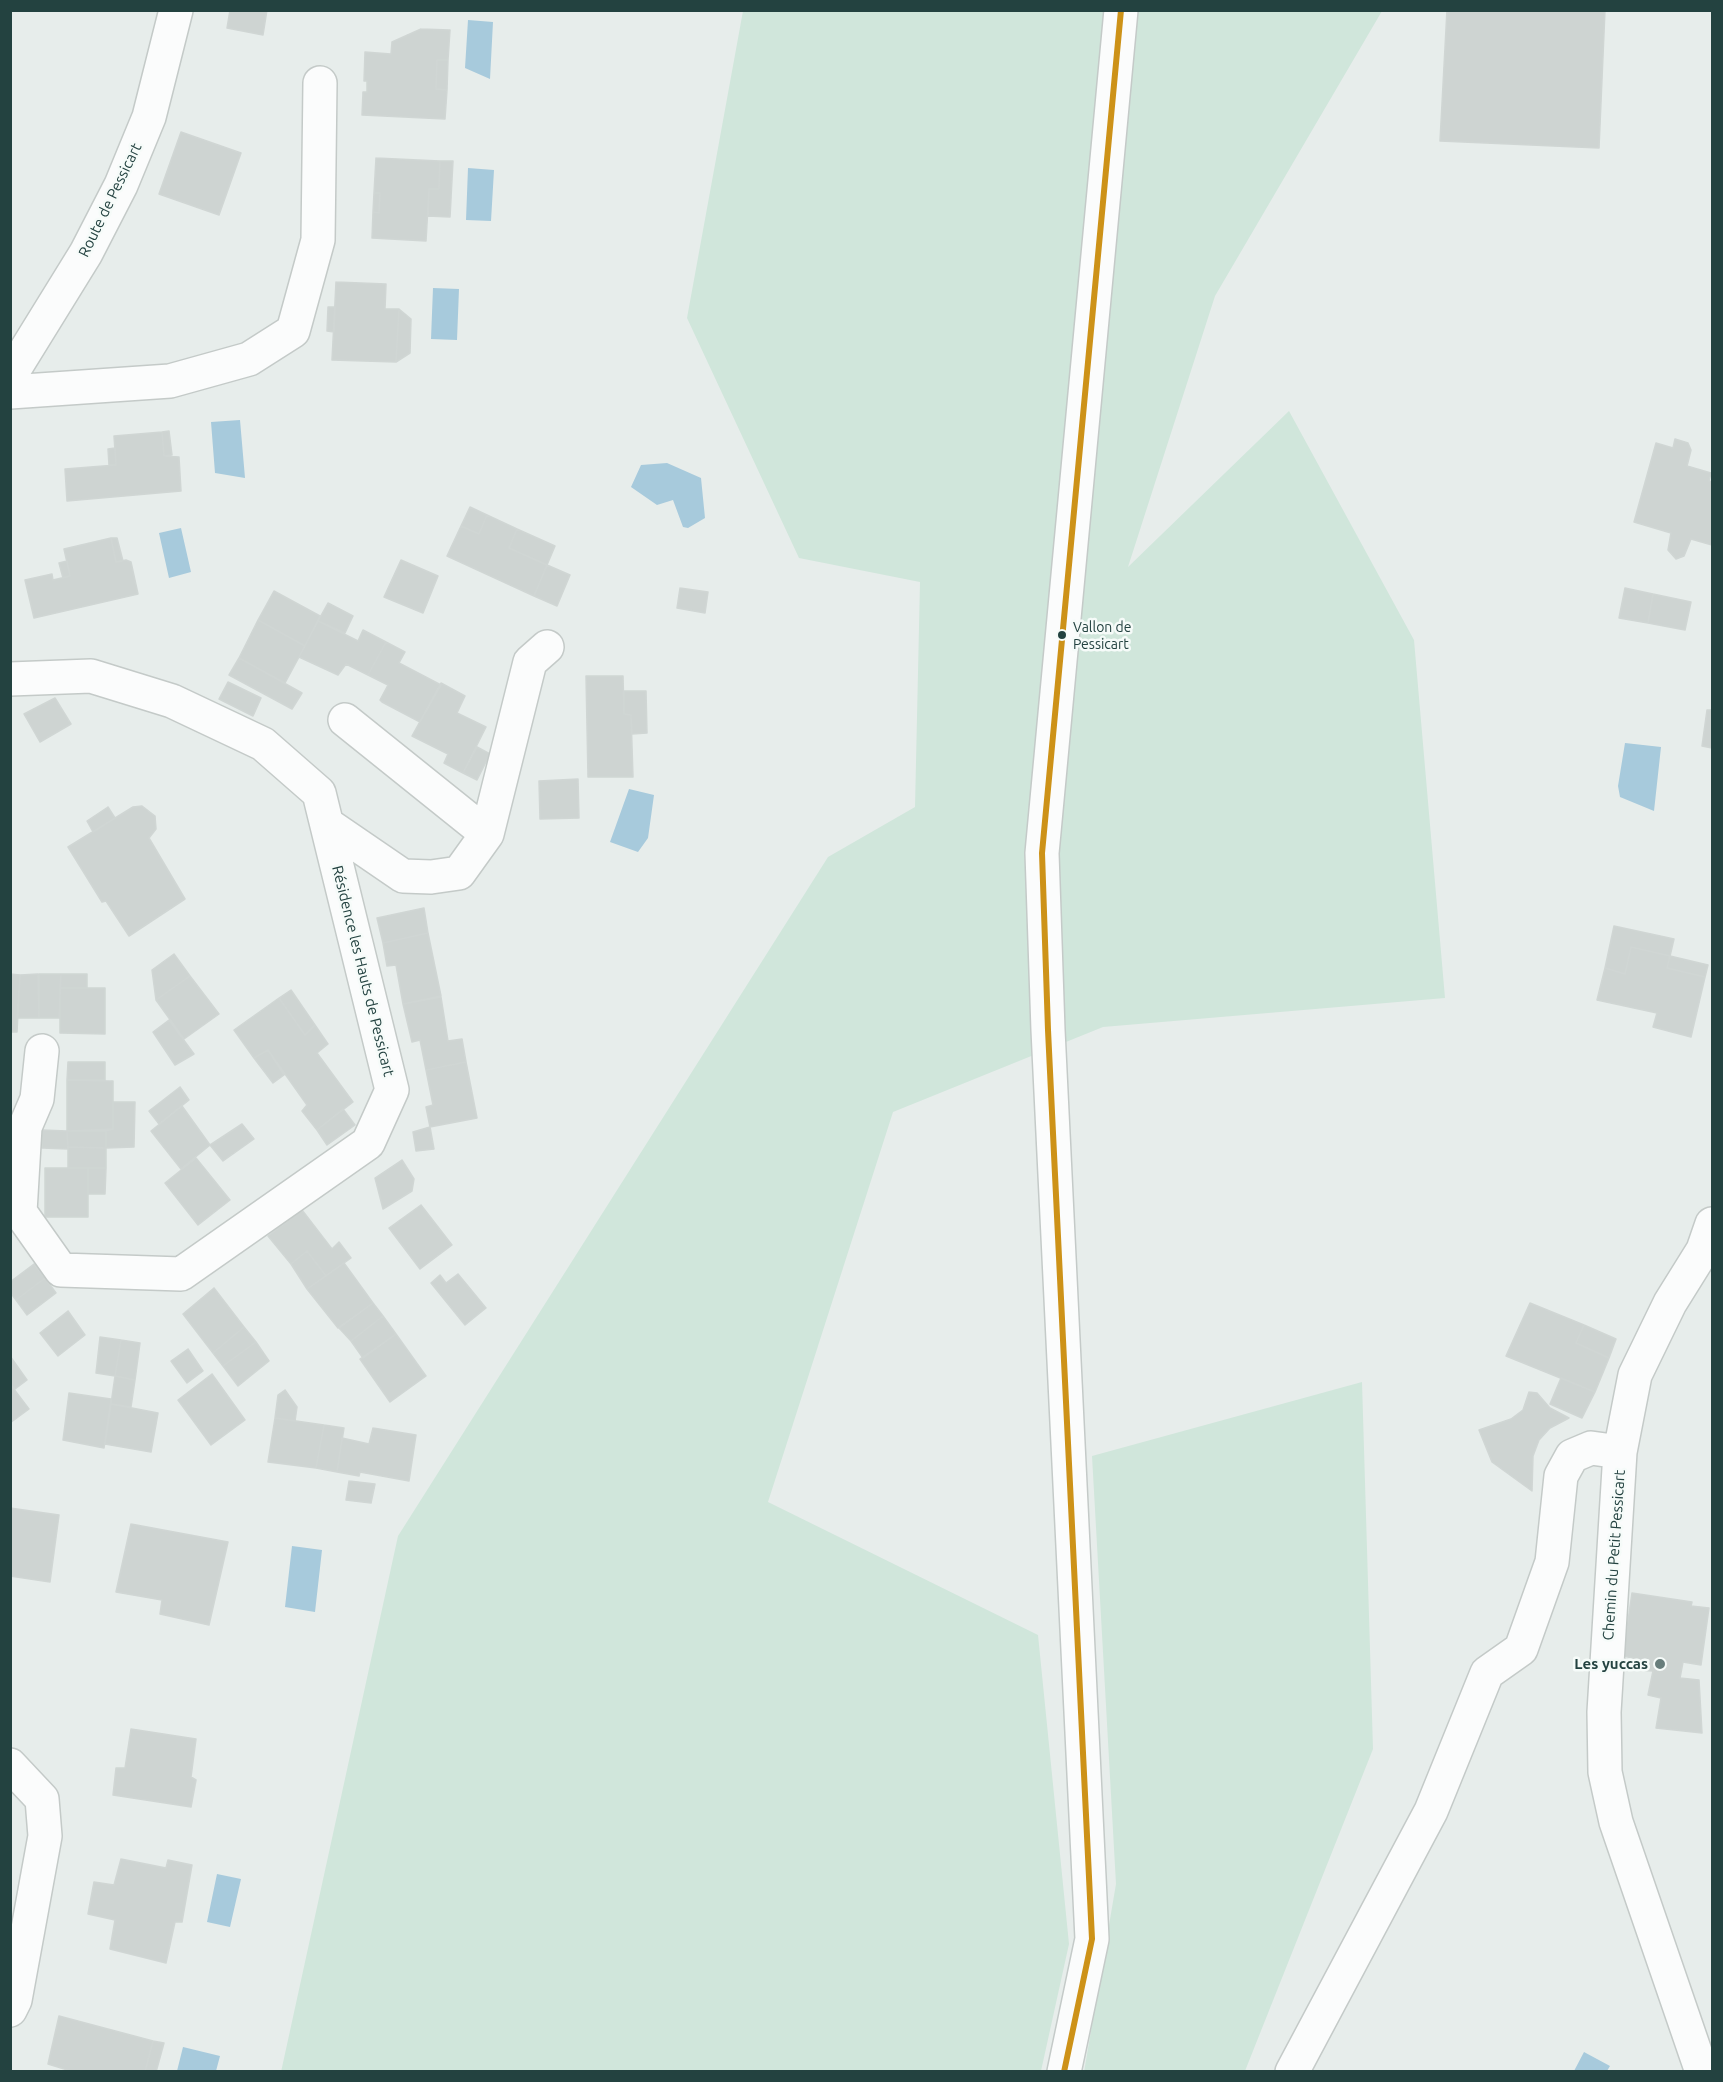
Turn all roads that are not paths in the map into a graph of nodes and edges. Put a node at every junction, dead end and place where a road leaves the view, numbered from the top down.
1 (176, 10) edge
2 (1121, 10) edge
3 (320, 83) dead end
4 (10, 376) edge
5 (10, 392) edge
6 (547, 647) dead end
7 (10, 679) edge
8 (345, 720) dead end
9 (327, 824) junction
10 (487, 834) junction
11 (42, 1051) dead end
12 (1713, 1224) edge
13 (1620, 1452) junction
14 (10, 1765) edge
15 (10, 2010) edge
16 (1064, 2072) edge
17 (1292, 2072) edge
18 (1702, 2072) edge

1 - 4 street, Route de Pessicart
2 - 16 street
3 - 5 street
6 - 10 street, Résidence les Hauts de Pessicart
7 - 9 street, Résidence les Hauts de Pessicart
8 - 10 street
9 - 10 street, Résidence les Hauts de Pessicart
9 - 11 street, Résidence les Hauts de Pessicart
12 - 13 street, Chemin du Petit Pessicart
13 - 17 street
13 - 18 street, Chemin du Petit Pessicart
14 - 15 street

